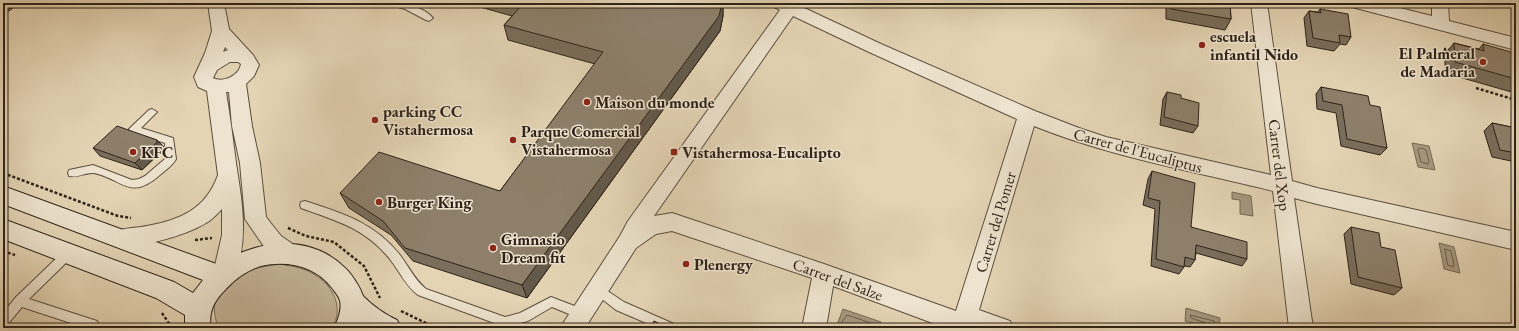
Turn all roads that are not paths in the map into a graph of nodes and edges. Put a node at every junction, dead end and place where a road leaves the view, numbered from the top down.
1 (216, 3) edge
2 (395, 3) edge
3 (1259, 3) edge
4 (1358, 3) edge
5 (1440, 3) edge
6 (787, 5) edge
7 (429, 18) dead end
8 (1441, 24) junction
9 (221, 31) junction
10 (1516, 44) edge
11 (245, 58) junction
12 (208, 67) junction
13 (237, 82) junction
14 (216, 87) junction
15 (152, 112) dead end
16 (1028, 116) junction
17 (74, 173) dead end
18 (229, 173) junction
19 (666, 186) junction
20 (1282, 186) junction
21 (3, 195) edge
22 (305, 205) dead end
23 (672, 222) junction
24 (3, 229) edge
25 (121, 238) junction
26 (1516, 241) edge
27 (628, 242) junction
28 (68, 254) junction
29 (289, 254) junction
30 (824, 273) junction
31 (224, 275) junction
32 (597, 289) junction
33 (20, 301) junction
34 (353, 304) junction
35 (198, 320) edge
36 (3, 321) edge
37 (576, 321) edge
38 (962, 326) edge
39 (94, 328) edge
40 (347, 328) edge
41 (388, 328) edge
42 (670, 328) edge
43 (814, 328) edge
44 (1002, 328) edge
45 (1301, 328) edge

1 - 9 street
2 - 7 lane
3 - 20 street, Carrer del Xop
4 - 8 street
5 - 8 street
6 - 16 street, Carrer de l'Eucaliptus
6 - 19 street
8 - 10 street
9 - 11 street
9 - 12 street
11 - 12 street
11 - 13 street
12 - 14 street
13 - 14 street
13 - 29 street
14 - 18 street
15 - 17 lane
16 - 20 street, Carrer de l'Eucaliptus
16 - 38 street, Carrer del Pomer
18 - 25 street
18 - 31 street
19 - 23 street
19 - 27 street
20 - 26 street, Carrer de l'Eucaliptus
20 - 45 street, Carrer del Xop
21 - 25 main road
22 - 37 lane
23 - 27 street
23 - 30 street, Carrer del Salze
24 - 28 main road
25 - 31 main road
27 - 32 street
28 - 33 lane
28 - 35 main road
29 - 31 main road
29 - 34 main road
30 - 38 street, Carrer del Salze
30 - 43 street
31 - 35 main road
32 - 37 street
32 - 42 lane
33 - 36 lane
33 - 39 lane
34 - 40 main road
34 - 41 main road
38 - 44 street

